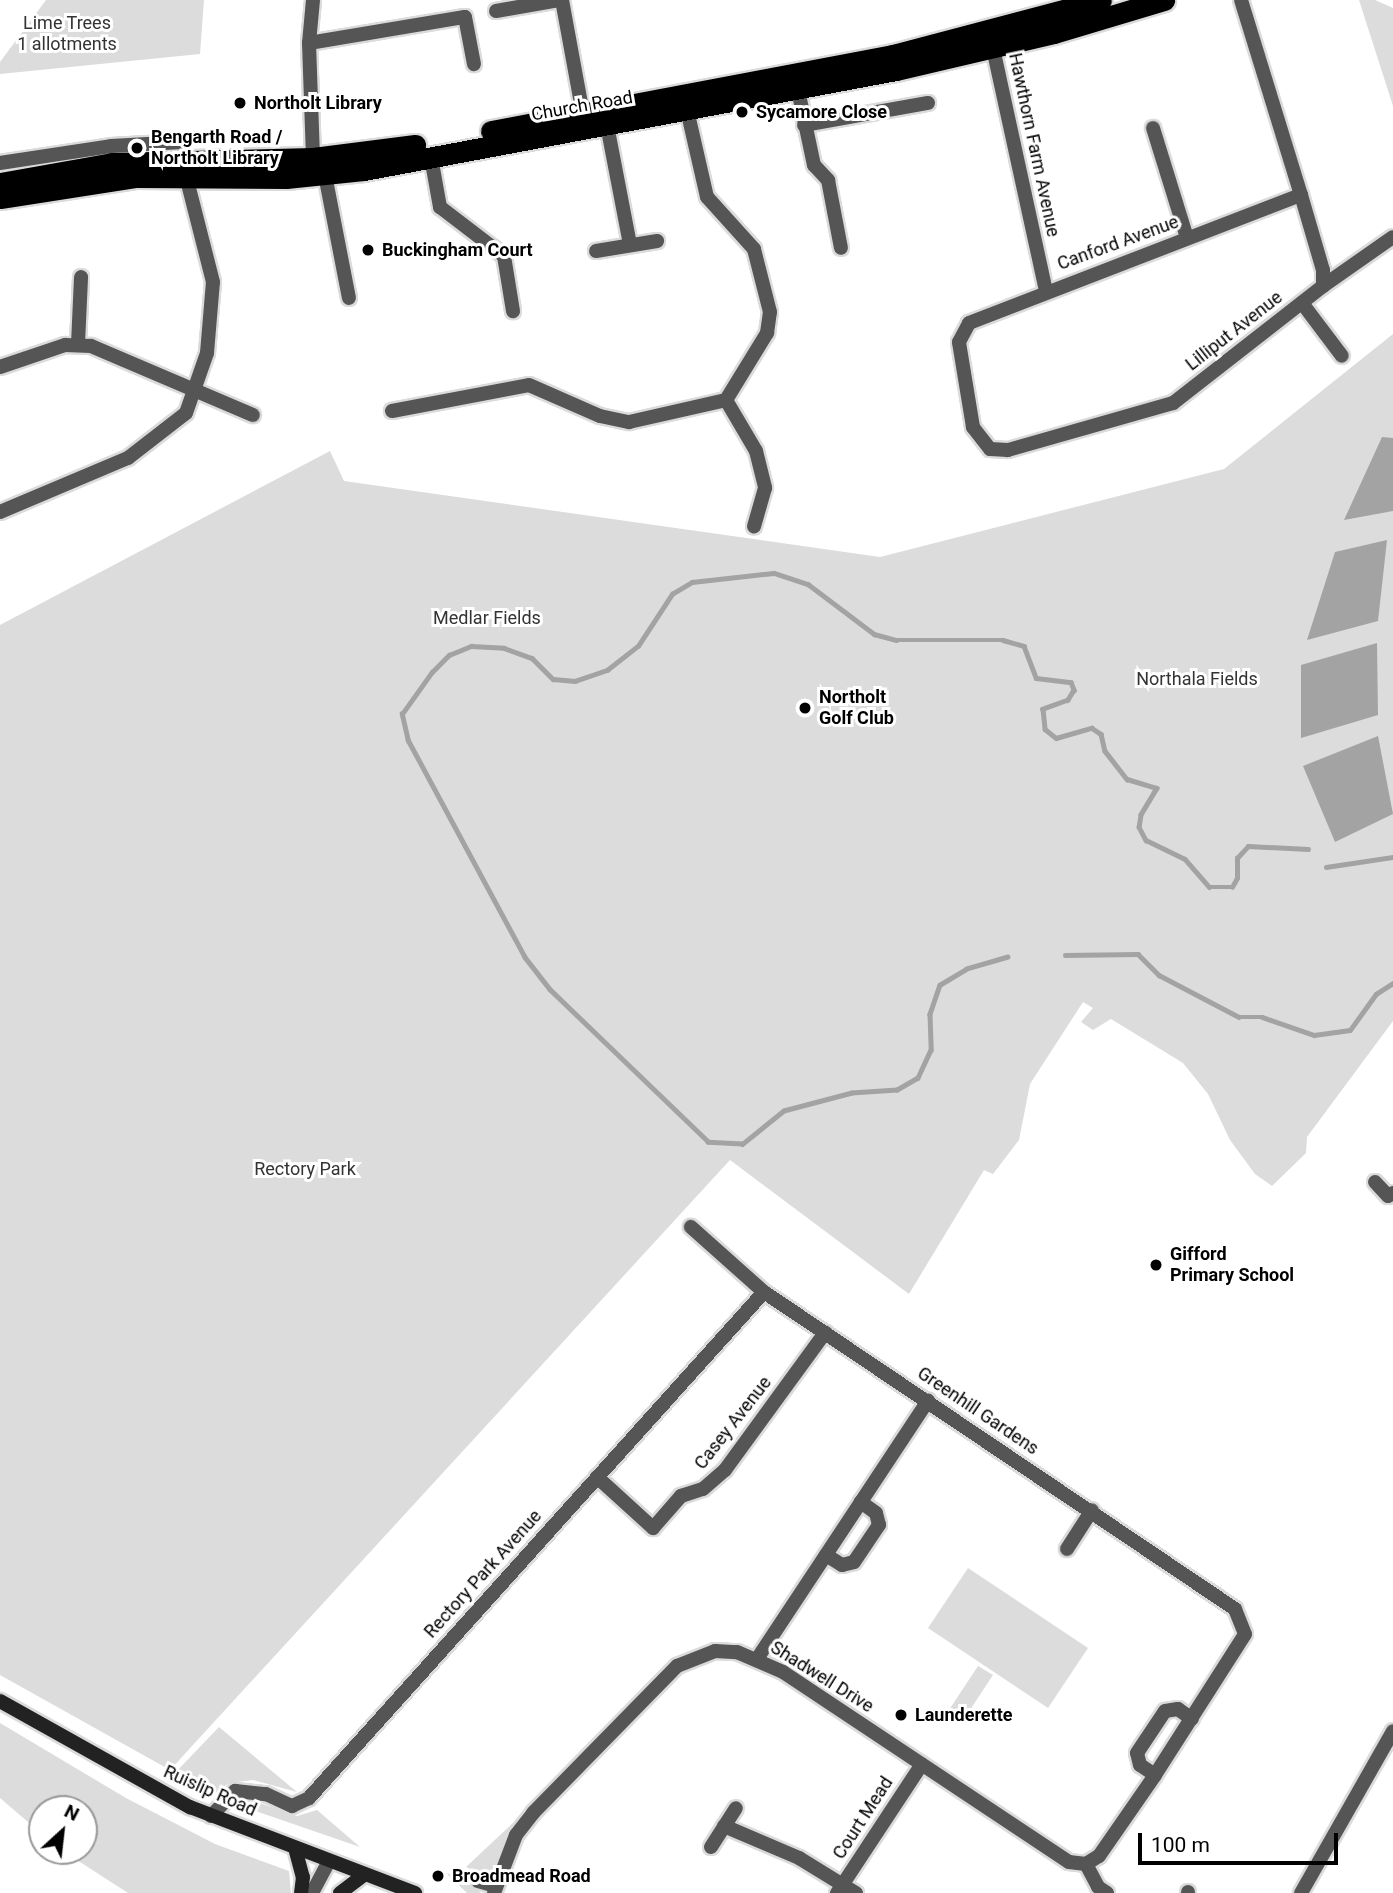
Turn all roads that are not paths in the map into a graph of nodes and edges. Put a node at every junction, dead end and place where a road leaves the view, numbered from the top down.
1 (313, 0) edge
2 (561, 0) edge
3 (1101, 0) edge
4 (1164, 0) edge
5 (1241, 0) edge
6 (496, 11) dead end
7 (309, 43) junction
8 (993, 48) junction
9 (474, 64) dead end
10 (798, 90) junction
11 (928, 103) dead end
12 (687, 110) junction
13 (583, 114) junction
14 (607, 125) junction
15 (804, 125) junction
16 (1153, 128) dead end
17 (183, 142) dead end
18 (430, 157) junction
19 (313, 158) junction
20 (0, 163) edge
21 (186, 176) junction
22 (0, 183) edge
23 (327, 185) dead end
24 (1301, 195) junction
25 (0, 198) edge
26 (1393, 237) edge
27 (1187, 238) junction
28 (657, 241) dead end
29 (630, 245) junction
30 (841, 248) dead end
31 (596, 251) dead end
32 (81, 277) dead end
33 (1323, 286) junction
34 (1046, 290) junction
35 (349, 298) dead end
36 (1302, 303) junction
37 (513, 311) dead end
38 (958, 342) joint
39 (78, 344) junction
40 (1342, 356) dead end
41 (0, 367) edge
42 (192, 389) junction
43 (726, 400) junction
44 (393, 411) dead end
45 (253, 415) dead end
46 (0, 512) edge
47 (754, 526) dead end
48 (1375, 1182) dead end
49 (1393, 1193) edge
50 (691, 1227) dead end
51 (764, 1292) junction
52 (825, 1332) junction
53 (928, 1401) junction
54 (597, 1477) junction
55 (861, 1502) junction
56 (1092, 1510) junction
57 (1067, 1549) dead end
58 (826, 1555) junction
59 (757, 1658) junction
60 (0, 1701) edge
61 (1192, 1719) junction
62 (1393, 1731) edge
63 (922, 1764) junction
64 (1156, 1775) junction
65 (736, 1808) dead end
66 (211, 1816) junction
67 (724, 1826) junction
68 (711, 1847) dead end
69 (295, 1848) junction
70 (329, 1861) junction
71 (1086, 1864) junction
72 (364, 1875) junction
73 (478, 1881) dead end
74 (840, 1889) edge
75 (495, 1890) edge
76 (301, 1893) edge
77 (312, 1893) edge
78 (340, 1893) edge
79 (415, 1893) edge
80 (856, 1893) edge
81 (1107, 1893) edge
82 (1301, 1893) edge

1 - 7 street
2 - 6 street
2 - 13 street
3 - 13 highway, Church Road
4 - 8 highway, Church Road
5 - 24 street
7 - 9 street
7 - 19 street
8 - 10 highway, Church Road
8 - 34 street, Hawthorn Farm Avenue
10 - 12 highway, Church Road
10 - 15 street
11 - 15 street
12 - 14 highway, Church Road
12 - 43 street
13 - 19 highway, Church Road
14 - 18 highway, Church Road
14 - 29 street
15 - 30 street
16 - 27 street
17 - 20 street
18 - 21 highway, Church Road
18 - 37 street
19 - 22 highway, Church Road
21 - 25 highway, Church Road
21 - 42 street
23 - 35 street
24 - 27 street, Canford Avenue
24 - 33 street
26 - 33 street, Lilliput Avenue
27 - 34 street, Canford Avenue
28 - 29 street
29 - 31 street
32 - 39 street
33 - 36 street, Lilliput Avenue
34 - 38 street, Canford Avenue
36 - 38 street, Lilliput Avenue
36 - 40 street
39 - 41 street
39 - 42 street
42 - 45 street
42 - 46 street
43 - 44 street
43 - 47 street
48 - 49 street
50 - 51 street, Greenhill Gardens
51 - 52 street, Greenhill Gardens
51 - 54 street, Rectory Park Avenue
52 - 53 street, Greenhill Gardens
52 - 54 street, Casey Avenue
53 - 55 street
53 - 56 street, Greenhill Gardens
54 - 66 street, Rectory Park Avenue
55 - 58 street
55 - 58 street
56 - 57 street
56 - 61 street, Greenhill Gardens
58 - 59 street
59 - 63 street, Shadwell Drive
59 - 75 street, Shadwell Drive
60 - 66 main road, Ruislip Road
61 - 64 street
61 - 64 street
62 - 82 street
63 - 71 street, Shadwell Drive
63 - 74 street, Court Mead
64 - 71 street
65 - 67 street
66 - 69 main road, Ruislip Road
67 - 68 street
67 - 74 street
69 - 70 main road, Ruislip Road
69 - 76 main road
70 - 72 main road, Ruislip Road
70 - 77 street
71 - 81 street
72 - 78 main road
72 - 79 main road, Ruislip Road
73 - 75 street, Shadwell Drive
74 - 80 street

